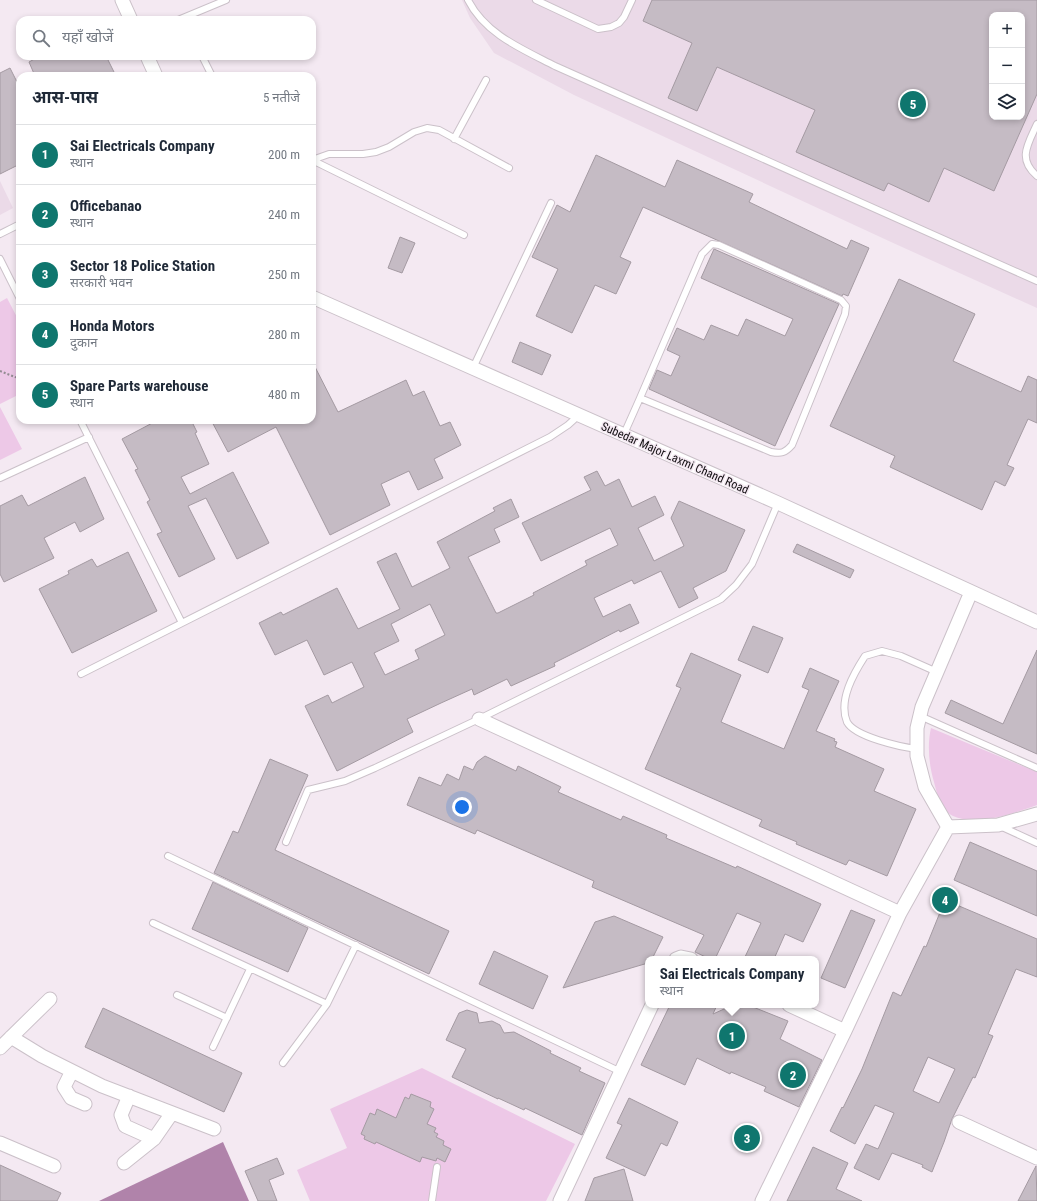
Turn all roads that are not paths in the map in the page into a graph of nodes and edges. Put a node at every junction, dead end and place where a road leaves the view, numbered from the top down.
1 (122, 0) edge
2 (226, 0) edge
3 (468, 0) edge
4 (536, 0) edge
5 (632, 0) edge
6 (129, 16) edge
7 (190, 16) edge
8 (149, 60) edge
9 (204, 60) edge
10 (154, 72) edge
11 (210, 72) edge
12 (486, 80) dead end
13 (1037, 124) edge
14 (454, 139) junction
15 (316, 159) edge
16 (316, 162) edge
17 (509, 168) dead end
18 (1037, 176) edge
19 (551, 203) dead end
20 (16, 226) edge
21 (0, 234) edge
22 (464, 235) dead end
23 (0, 259) edge
24 (1037, 281) edge
25 (16, 291) edge
26 (316, 298) edge
27 (473, 368) junction
28 (640, 398) junction
29 (579, 415) junction
30 (82, 424) edge
31 (624, 434) junction
32 (89, 437) junction
33 (0, 478) edge
34 (778, 503) junction
35 (970, 592) junction
36 (1037, 622) edge
37 (182, 623) junction
38 (937, 672) junction
39 (80, 674) dead end
40 (920, 716) junction
41 (479, 719) junction
42 (917, 749) junction
43 (1037, 768) edge
44 (1037, 814) edge
45 (998, 825) junction
46 (948, 827) junction
47 (286, 842) dead end
48 (1037, 843) edge
49 (168, 856) dead end
50 (900, 913) junction
51 (152, 923) dead end
52 (356, 946) junction
53 (250, 969) junction
54 (178, 995) dead end
55 (50, 999) dead end
56 (327, 1004) junction
57 (651, 1008) edge
58 (795, 1008) edge
59 (227, 1018) junction
60 (845, 1031) junction
61 (11, 1037) junction
62 (213, 1047) dead end
63 (0, 1048) edge
64 (283, 1063) dead end
65 (72, 1071) junction
66 (622, 1072) junction
67 (129, 1096) junction
68 (85, 1104) dead end
69 (172, 1113) junction
70 (959, 1122) dead end
71 (214, 1129) dead end
72 (154, 1139) junction
73 (0, 1142) edge
74 (1037, 1158) edge
75 (124, 1163) dead end
76 (54, 1166) dead end
77 (437, 1167) dead end
78 (432, 1201) edge
79 (560, 1201) edge
80 (762, 1201) edge

1 - 6 street
2 - 7 lane
3 - 24 lane
4 - 5 lane
8 - 10 street
9 - 11 lane
12 - 14 lane
13 - 18 lane
14 - 15 lane
14 - 17 lane
16 - 22 lane
19 - 27 lane
20 - 21 lane
23 - 25 lane
26 - 27 street, Subedar Major Laxmi Chand Road
27 - 29 street, Subedar Major Laxmi Chand Road
28 - 28 lane
28 - 31 lane
29 - 31 street, Subedar Major Laxmi Chand Road
29 - 37 lane
30 - 32 lane
31 - 34 street, Subedar Major Laxmi Chand Road
32 - 33 lane
32 - 37 lane
34 - 35 street, Subedar Major Laxmi Chand Road
34 - 41 lane
35 - 36 street, Subedar Major Laxmi Chand Road
35 - 38 street
37 - 39 lane
38 - 40 street
38 - 42 lane
40 - 42 street
40 - 43 lane
41 - 47 lane
41 - 50 street
42 - 46 street
44 - 45 street
45 - 46 street
45 - 48 lane
46 - 50 street
49 - 52 lane
50 - 60 street
51 - 53 lane
52 - 56 lane
52 - 66 lane
53 - 56 lane
53 - 59 lane
54 - 59 lane
55 - 61 street
56 - 64 lane
57 - 66 street
58 - 60 street
59 - 62 lane
60 - 80 street
61 - 63 street
61 - 65 street
65 - 67 street
65 - 68 street
66 - 79 street
67 - 69 street
67 - 72 street
69 - 71 street
69 - 72 street
70 - 74 street
72 - 75 street
73 - 76 street
77 - 78 lane

